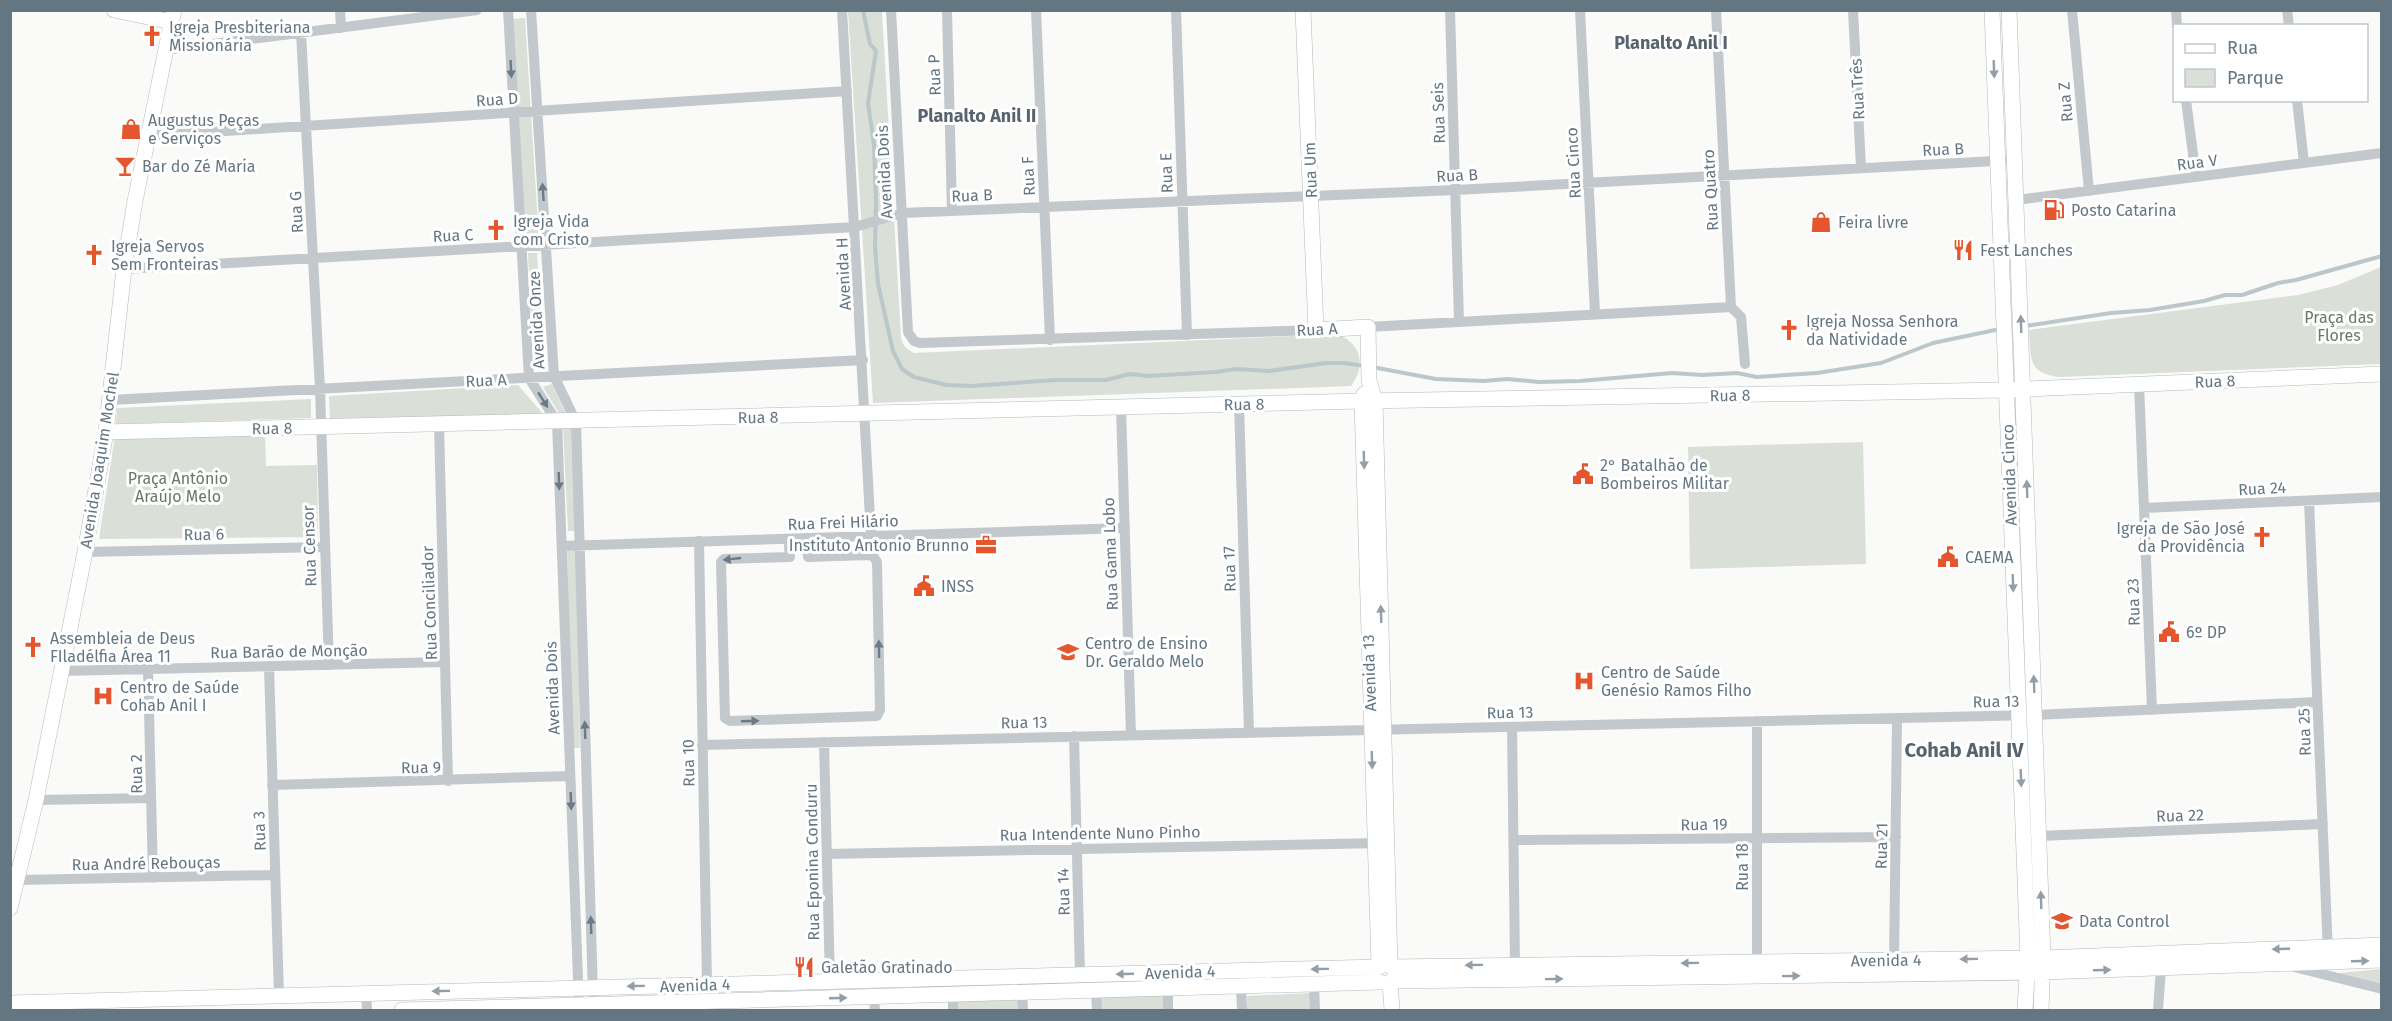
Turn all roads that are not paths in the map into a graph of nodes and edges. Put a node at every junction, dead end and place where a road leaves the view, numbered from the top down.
1 (114, 10) edge
2 (340, 10) edge
3 (477, 10) edge
4 (508, 10) edge
5 (531, 10) edge
6 (842, 10) edge
7 (891, 10) edge
8 (947, 10) edge
9 (1036, 10) edge
10 (1176, 10) edge
11 (1303, 10) edge
12 (1450, 10) edge
13 (1580, 10) edge
14 (1716, 10) edge
15 (1853, 10) edge
16 (1992, 10) edge
17 (2009, 10) edge
18 (2072, 10) edge
19 (173, 16) edge
20 (341, 28) junction
21 (301, 33) junction
22 (166, 51) junction
23 (847, 91) junction
24 (2186, 102) edge
25 (2297, 102) edge
26 (538, 111) junction
27 (514, 113) junction
28 (306, 126) junction
29 (149, 136) junction
30 (2382, 153) edge
31 (2014, 160) junction
32 (1997, 161) junction
33 (2304, 163) junction
34 (1861, 168) junction
35 (1724, 176) junction
36 (2196, 177) junction
37 (1588, 183) junction
38 (1455, 190) junction
39 (2089, 191) junction
40 (1311, 196) junction
41 (2016, 200) junction
42 (1182, 201) junction
43 (1045, 207) junction
44 (952, 211) junction
45 (902, 213) junction
46 (872, 222) joint
47 (855, 227) junction
48 (546, 246) junction
49 (522, 247) junction
50 (313, 258) junction
51 (124, 269) junction
52 (1731, 307) junction
53 (1595, 314) junction
54 (1459, 322) junction
55 (1368, 327) junction
56 (1316, 330) junction
57 (908, 332) joint
58 (1187, 334) junction
59 (1050, 340) junction
60 (863, 360) junction
61 (1745, 364) dead end
62 (2382, 374) edge
63 (554, 376) junction
64 (529, 378) junction
65 (2139, 384) junction
66 (320, 389) junction
67 (2023, 389) junction
68 (2006, 390) junction
69 (110, 400) junction
70 (1369, 401) junction
71 (1239, 404) junction
72 (1121, 408) junction
73 (866, 414) junction
74 (557, 422) junction
75 (576, 422) junction
76 (439, 425) junction
77 (321, 427) junction
78 (106, 432) junction
79 (2382, 497) edge
80 (2308, 501) junction
81 (2144, 508) junction
82 (1125, 528) junction
83 (871, 536) junction
84 (699, 542) junction
85 (807, 544) dead end
86 (579, 545) junction
87 (561, 546) junction
88 (789, 546) dead end
89 (324, 547) junction
90 (85, 552) junction
91 (2029, 554) junction
92 (2012, 555) junction
93 (445, 662) junction
94 (328, 664) junction
95 (269, 666) junction
96 (148, 669) junction
97 (61, 671) junction
98 (2317, 702) junction
99 (2152, 710) junction
100 (2035, 715) junction
101 (2018, 716) junction
102 (1898, 718) junction
103 (1757, 721) junction
104 (1512, 727) junction
105 (1378, 729) junction
106 (1249, 732) junction
107 (1131, 735) junction
108 (1074, 736) junction
109 (824, 742) junction
110 (702, 745) junction
111 (570, 776) junction
112 (448, 781) junction
113 (272, 785) junction
114 (151, 798) junction
115 (36, 800) junction
116 (2323, 824) junction
117 (2039, 836) junction
118 (1896, 837) junction
119 (1757, 838) junction
120 (1513, 840) junction
121 (1380, 843) junction
122 (1077, 849) junction
123 (827, 854) junction
124 (16, 862) edge
125 (275, 875) junction
126 (153, 878) junction
127 (18, 880) junction
128 (10, 908) edge
129 (2382, 945) edge
130 (2328, 954) junction
131 (2382, 960) edge
132 (2282, 963) junction
133 (1515, 965) junction
134 (2035, 965) junction
135 (1894, 967) junction
136 (2161, 968) junction
137 (1757, 969) junction
138 (1713, 970) junction
139 (1386, 973) junction
140 (1080, 975) junction
141 (909, 979) junction
142 (1205, 979) junction
143 (830, 981) junction
144 (765, 983) junction
145 (1053, 983) junction
146 (1314, 984) junction
147 (707, 985) junction
148 (1241, 986) junction
149 (586, 988) junction
150 (1168, 988) junction
151 (2382, 989) edge
152 (1096, 990) junction
153 (1022, 992) junction
154 (366, 993) junction
155 (953, 994) junction
156 (910, 996) junction
157 (765, 1000) junction
158 (286, 1001) edge
159 (10, 1003) edge
160 (874, 1004) edge
161 (146, 1005) edge
162 (806, 1005) edge
163 (586, 1006) edge
164 (732, 1006) edge
165 (659, 1007) edge
166 (512, 1009) edge
167 (439, 1010) edge
168 (367, 1011) edge
169 (402, 1011) edge
170 (953, 1011) edge
171 (1023, 1011) edge
172 (1096, 1011) edge
173 (1168, 1011) edge
174 (1242, 1011) edge
175 (1315, 1011) edge
176 (1392, 1011) edge
177 (2025, 1011) edge
178 (2041, 1011) edge
179 (2158, 1011) edge

1 - 19 main road
2 - 20 street
3 - 20 street
4 -> 27 street, Avenida Onze
5 - 26 street, Avenida Onze
6 - 23 street, Avenida H
7 - 45 street, Avenida Dois
8 - 44 street, Rua P
9 - 43 street, Rua F
10 - 42 street, Rua E
11 - 40 main road, Rua Um
12 - 38 street, Rua Seis
13 - 37 street, Rua Cinco
14 - 35 street, Rua Quatro
15 - 34 street, Rua Três
16 -> 32 main road, Avenida Cinco
17 - 31 main road, Avenida Cinco
18 - 39 street, Rua Z
19 - 22 main road, Avenida Joaquim Mochel
20 - 21 street
21 - 22 street
21 - 28 street, Rua G
22 - 29 main road, Avenida Joaquim Mochel
23 - 26 street, Rua D
23 - 47 street, Avenida H
24 - 36 street
25 - 33 street
26 - 27 street, Rua D
48 -> 26 street, Avenida Onze
27 - 28 street, Rua D
27 - 49 street, Avenida Onze
28 - 29 street, Rua D
28 - 50 street, Rua G
29 - 51 main road, Avenida Joaquim Mochel
30 - 33 street, Rua V
31 - 32 street, Rua B
31 - 41 main road, Avenida Cinco
32 - 34 street, Rua B
32 - 68 main road, Avenida Cinco
33 - 36 street, Rua V
34 - 35 street, Rua B
35 - 37 street, Rua B
35 - 52 street, Rua Quatro
36 - 39 street, Rua V
37 - 38 street, Rua B
37 - 53 street, Rua Cinco
38 - 40 street, Rua B
38 - 54 street, Rua Seis
39 - 41 street, Rua V
40 - 42 street, Rua B
40 - 56 main road, Rua Um
67 -> 41 main road, Avenida Cinco
42 - 43 street, Rua B
42 - 58 street, Rua E
43 - 44 street, Rua B
43 - 59 street, Rua F
44 - 45 street, Rua B
45 - 46 street, Rua B
45 - 57 street, Avenida Dois
46 - 47 street, Rua C
47 - 48 street, Rua C
47 - 60 street, Avenida H
48 - 49 street, Rua C
48 - 63 street, Avenida Onze
49 - 50 street, Rua C
49 - 64 street, Avenida Onze
50 - 51 street, Rua C
50 - 66 street, Rua G
51 - 69 main road, Avenida Joaquim Mochel
52 - 53 street, Rua A
52 - 61 street, Rua Quatro
53 - 54 street, Rua A
54 - 55 street, Rua A
55 - 56 main road, Rua A
55 - 70 main road, Avenida 13
56 - 58 street, Rua A
57 - 59 street, Rua A
58 - 59 street, Rua A
60 - 63 street, Rua A
60 - 73 street, Avenida H
62 - 65 main road, Rua 8
63 - 64 street, Rua A
63 - 75 street, Avenida Dois
64 - 66 street, Rua A
64 -> 74 street
65 - 67 main road, Rua 8
65 - 81 street, Rua 23
66 - 69 street, Rua A
66 - 77 street, Rua Censor
67 - 68 main road, Rua 8
91 -> 67 main road, Avenida Cinco
68 - 70 main road, Rua 8
68 - 92 main road, Avenida Cinco
69 - 78 main road, Avenida Joaquim Mochel
70 - 71 main road, Rua 8
70 - 105 main road, Avenida 13
71 - 72 main road, Rua 8
71 - 106 street, Rua 17
72 - 73 main road, Rua 8
72 - 82 street, Rua Gama Lobo
73 - 75 main road, Rua 8
73 - 83 street, Avenida H
74 - 75 main road, Rua 8
74 - 76 main road, Rua 8
74 -> 87 street, Avenida Dois
75 - 86 street, Avenida Dois
76 - 77 main road, Rua 8
76 - 93 street, Rua Conciliador
77 - 78 main road, Rua 8
77 - 89 street, Rua Censor
78 - 90 main road, Avenida Joaquim Mochel
79 - 80 street, Rua 24
80 - 81 street, Rua 24
80 - 98 street, Rua 25
81 - 99 street, Rua 23
82 - 83 street, Rua Frei Hilário
82 - 107 street, Rua Gama Lobo
83 - 84 street, Rua Frei Hilário
84 - 86 street, Rua Frei Hilário
84 - 110 street, Rua 10
88 -> 85 street
86 - 87 street, Rua Frei Hilário
149 -> 86 street, Avenida Dois
87 - 111 street, Avenida Dois
89 - 90 street, Rua 6
89 - 94 street, Rua Censor
90 - 97 main road, Avenida Joaquim Mochel
91 - 92 main road
100 -> 91 main road, Avenida Cinco
92 -> 101 main road, Avenida Cinco
93 - 94 street, Rua Barão de Monção
93 - 112 street, Rua Conciliador
94 - 95 street, Rua Barão de Monção
95 - 96 street, Rua Barão de Monção
95 - 113 street, Rua 3
96 - 97 street, Rua Barão de Monção
96 - 114 street, Rua 2
97 - 115 main road, Avenida Joaquim Mochel
98 - 99 street, Rua 13
98 - 116 street, Rua 25
99 - 100 street, Rua 13
100 - 101 street, Rua 13
100 - 117 main road, Avenida Cinco
101 - 102 street, Rua 13
101 -> 134 main road, Avenida Cinco
102 - 103 street, Rua 13
102 - 118 street, Rua 21
103 - 104 street, Rua 13
103 - 119 street, Rua 18
104 - 105 street, Rua 13
104 - 120 street
105 - 106 street, Rua 13
105 - 121 main road, Avenida 13
106 - 107 street, Rua 13
107 - 108 street, Rua 13
108 - 109 street, Rua 13
108 - 122 street, Rua 14
109 - 110 street, Rua 13
109 - 123 street, Rua Eponina Conduru
110 - 147 street, Rua 10
111 - 112 street, Rua 9
111 -> 149 street, Avenida Dois
112 - 113 street, Rua 9
113 - 125 street, Rua 3
114 - 115 street
114 - 126 street, Rua 2
115 - 124 main road, Avenida Joaquim Mochel
116 - 117 street, Rua 22
116 - 130 street, Rua 25
134 -> 117 main road, Avenida Cinco
118 - 119 street, Rua 19
118 - 135 street, Rua 21
119 - 120 street, Rua 19
119 - 137 street, Rua 18
120 - 133 street
121 - 122 street, Rua Intendente Nuno Pinho
121 - 139 main road, Avenida 13
122 - 123 street, Rua Intendente Nuno Pinho
122 - 140 street, Rua 14
123 - 143 street, Rua Eponina Conduru
124 - 127 main road, Avenida Joaquim Mochel
125 - 126 street, Rua André Rebouças
125 - 158 street, Rua 3
126 - 127 street, Rua André Rebouças
127 - 128 main road, Avenida Joaquim Mochel
129 - 130 main road, Avenida 4
130 -> 131 main road, Avenida 4
130 - 132 main road, Avenida 4
130 -> 134 main road, Avenida 4
132 - 136 main road, Avenida 4
132 - 151 street
138 -> 133 main road, Avenida 4
133 -> 139 main road, Avenida 4
134 - 135 main road, Avenida 4
134 -> 136 main road, Avenida 4
134 - 177 main road, Avenida Cinco
134 - 178 main road, Avenida Cinco
135 - 137 main road, Avenida 4
136 - 179 street
137 - 138 main road, Avenida 4
139 -> 138 main road, Avenida 4
139 -> 142 main road, Avenida 4
139 - 146 main road, Avenida 4
139 - 176 main road, Avenida 13
142 -> 140 main road, Avenida 4
140 - 145 main road, Avenida 4
141 - 143 main road, Avenida 4
141 - 145 main road, Avenida 4
141 - 156 main road
142 - 148 main road, Avenida 4
142 - 150 main road, Avenida 4
143 - 144 main road, Avenida 4
144 - 147 main road, Avenida 4
144 - 157 main road
145 - 152 main road, Avenida 4
145 - 153 main road, Avenida 4
146 - 148 main road, Avenida 4
146 - 175 street
147 -> 149 main road, Avenida 4
148 - 174 street
149 -> 154 main road, Avenida 4
149 - 163 street, Avenida Dois
150 - 152 main road, Avenida 4
150 - 173 street
152 - 172 street
153 - 155 main road, Avenida 4
153 - 171 street
154 - 158 main road, Avenida 4
154 - 168 street
155 - 156 main road, Avenida 4
155 - 170 street
156 - 160 main road, Avenida 4
157 - 162 main road, Avenida 4
157 - 164 main road, Avenida 4
158 - 161 main road, Avenida 4
159 - 161 main road, Avenida 4
162 -> 160 main road, Avenida 4
163 - 165 main road, Avenida 4
163 - 166 main road, Avenida 4
164 - 165 main road, Avenida 4
166 - 167 main road, Avenida 4
167 - 169 main road, Avenida 4

